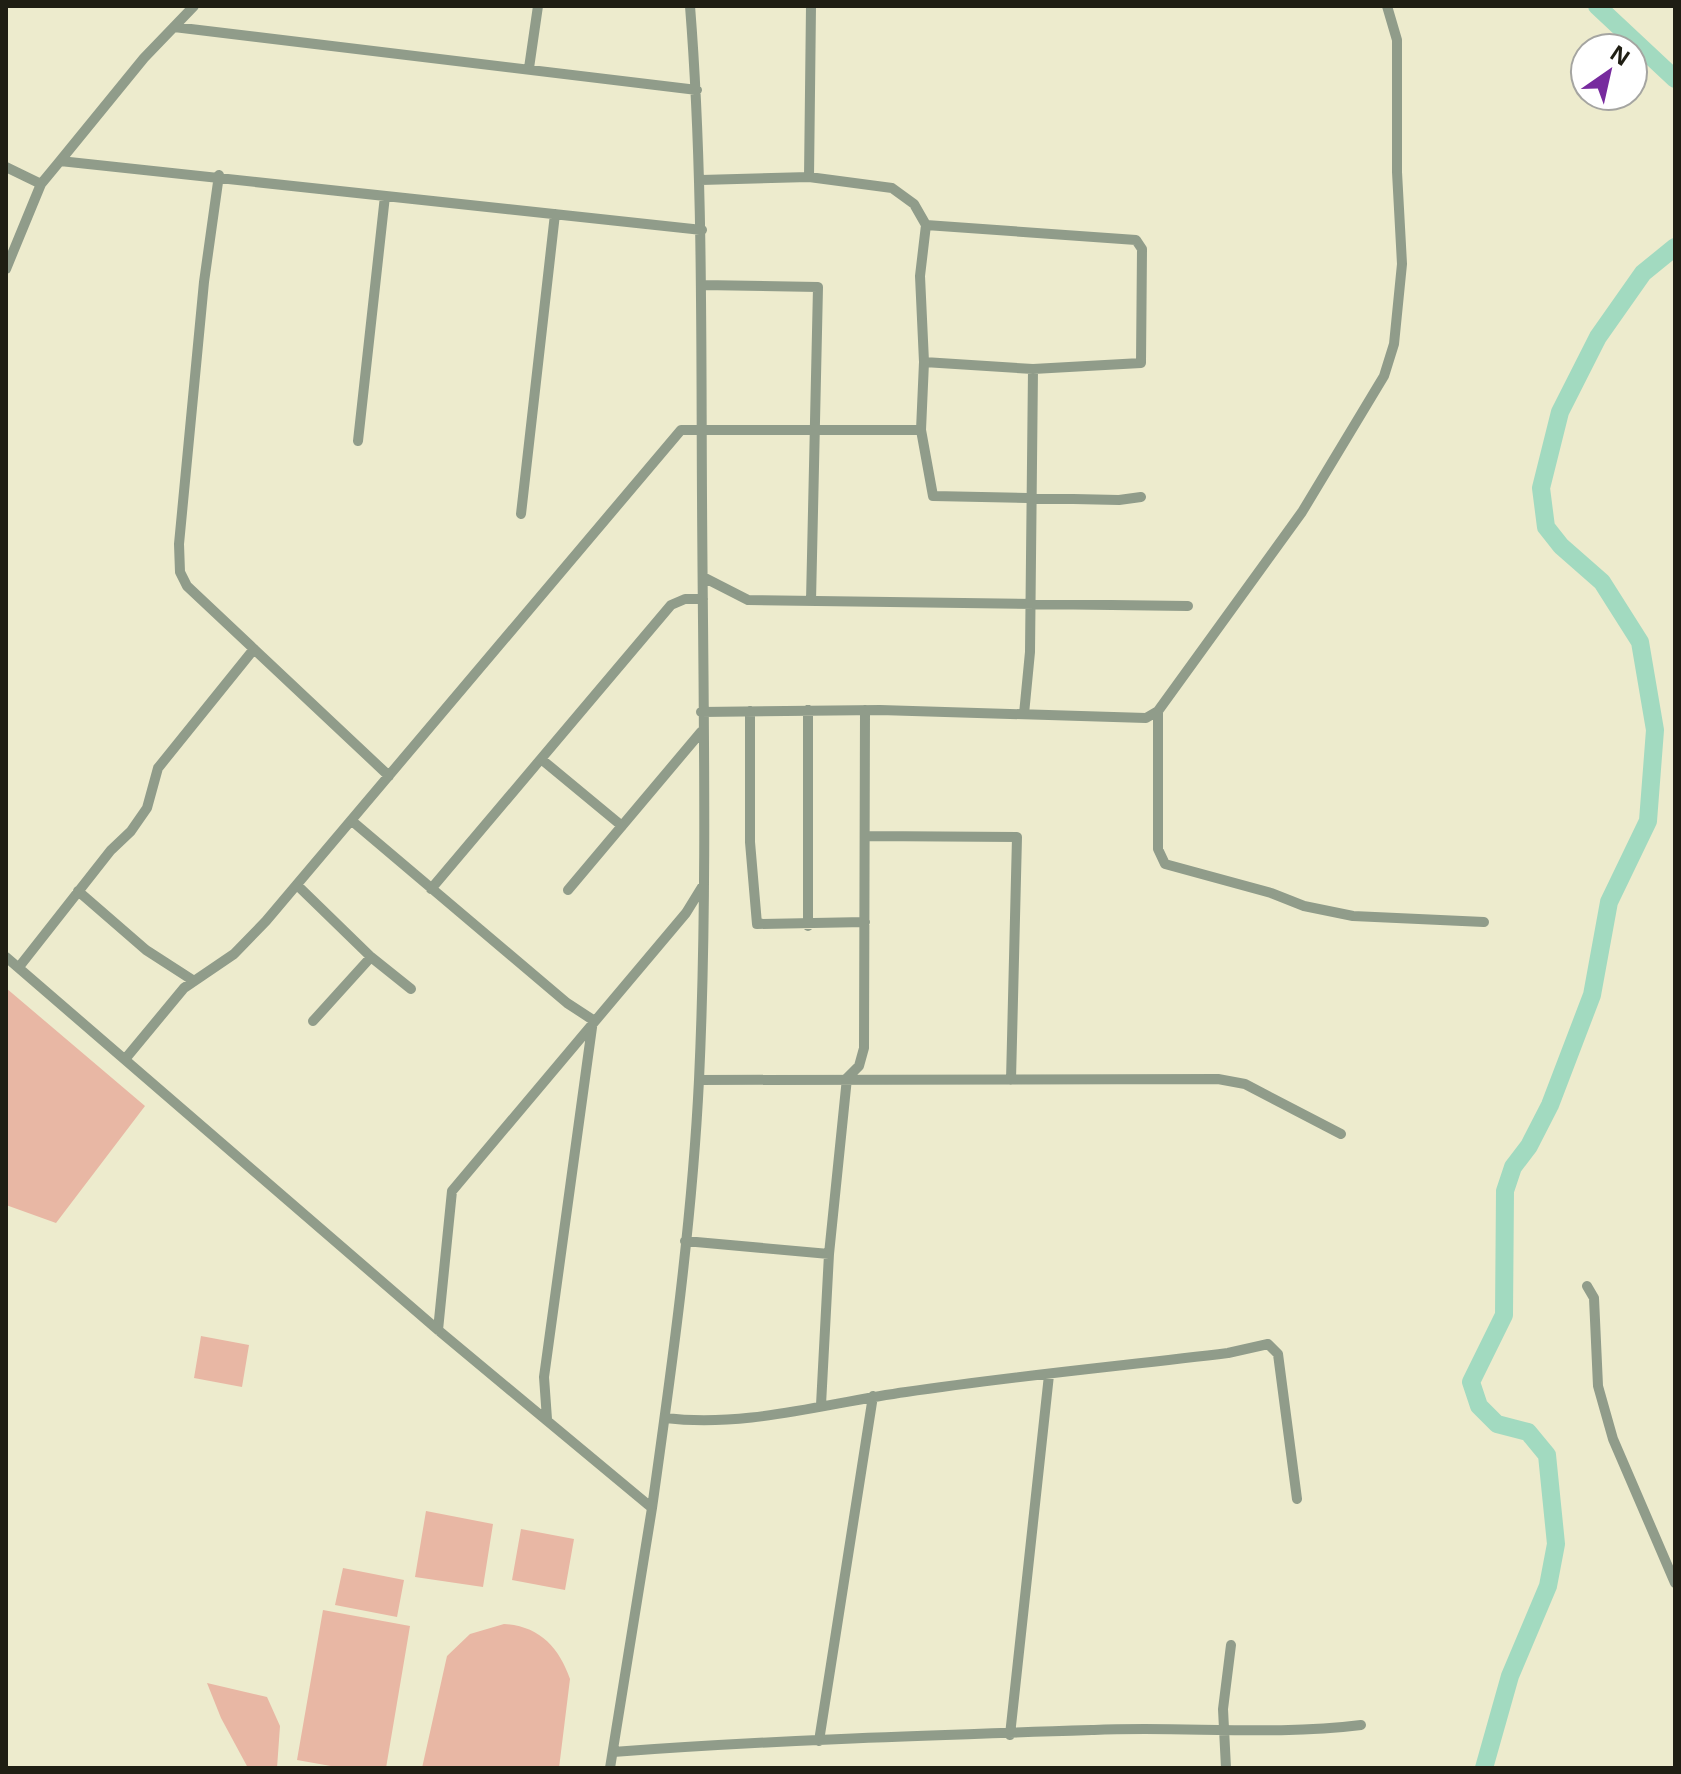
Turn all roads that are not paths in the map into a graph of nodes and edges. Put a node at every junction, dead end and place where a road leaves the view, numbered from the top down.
1 (194, 6) edge
2 (538, 6) edge
3 (690, 6) edge
4 (811, 6) edge
5 (1387, 6) edge
6 (174, 27) junction
7 (529, 68) junction
8 (697, 90) junction
9 (60, 161) junction
10 (6, 167) edge
11 (219, 175) junction
12 (809, 177) junction
13 (701, 180) junction
14 (41, 184) junction
15 (385, 196) junction
16 (555, 214) junction
17 (926, 225) junction
18 (702, 230) junction
19 (6, 269) edge
20 (702, 285) junction
21 (924, 362) junction
22 (1033, 369) junction
23 (702, 428) junction
24 (816, 429) junction
25 (921, 430) junction
26 (358, 441) dead end
27 (1141, 497) dead end
28 (1032, 499) junction
29 (521, 514) dead end
30 (703, 577) junction
31 (703, 599) junction
32 (811, 601) junction
33 (1028, 604) junction
34 (1188, 606) dead end
35 (254, 649) junction
36 (807, 710) junction
37 (865, 710) junction
38 (750, 711) junction
39 (1158, 711) junction
40 (701, 712) junction
41 (1024, 714) junction
42 (701, 732) junction
43 (541, 759) junction
44 (389, 776) junction
45 (352, 821) junction
46 (622, 826) junction
47 (866, 836) junction
48 (297, 885) junction
49 (703, 885) junction
50 (431, 889) junction
51 (568, 890) dead end
52 (78, 891) junction
53 (865, 922) junction
54 (1484, 922) dead end
55 (808, 926) junction
56 (6, 957) edge
57 (371, 957) junction
58 (19, 967) junction
59 (194, 981) junction
60 (411, 989) dead end
61 (593, 1020) junction
62 (313, 1021) dead end
63 (126, 1058) junction
64 (847, 1078) junction
65 (699, 1080) junction
66 (1011, 1080) junction
67 (1341, 1134) dead end
68 (685, 1241) junction
69 (829, 1254) junction
70 (1587, 1286) dead end
71 (438, 1330) junction
72 (1049, 1375) junction
73 (873, 1396) junction
74 (821, 1405) junction
75 (665, 1418) junction
76 (547, 1419) junction
77 (1297, 1499) dead end
78 (652, 1508) junction
79 (1675, 1583) edge
80 (1231, 1645) dead end
81 (1361, 1725) dead end
82 (1224, 1730) junction
83 (1010, 1735) junction
84 (819, 1741) junction
85 (613, 1752) junction
86 (610, 1768) edge
87 (1226, 1768) edge

1 - 6 street
2 - 7 street
3 - 8 street
4 - 12 street
5 - 39 street
6 - 7 street
6 - 9 street
7 - 8 street
8 - 13 street
9 - 11 street
9 - 14 street
10 - 14 street
11 - 15 street
11 - 35 street
12 - 13 street
12 - 17 street
13 - 18 street
14 - 19 street
15 - 16 street
15 - 26 street
16 - 18 street
16 - 29 street
17 - 21 street
17 - 22 street
18 - 20 street
20 - 23 street
20 - 24 street
21 - 22 street
21 - 25 street
22 - 28 street
23 - 24 street
23 - 30 street
23 - 44 street
24 - 25 street
24 - 32 street
25 - 28 street
27 - 28 street
28 - 33 street
30 - 31 street
30 - 32 street
31 - 40 street
31 - 43 street
32 - 33 street
33 - 34 street
33 - 41 street
35 - 44 street
35 - 52 street
36 - 37 street
36 - 38 street
36 - 55 street
37 - 41 street
37 - 47 street
38 - 40 street
38 - 55 street
39 - 41 street
39 - 54 street
40 - 42 street
42 - 46 street
42 - 49 street
43 - 46 street
43 - 50 street
44 - 45 street
45 - 48 street
45 - 50 street
46 - 51 street
47 - 53 street
47 - 66 street
48 - 57 street
48 - 59 street
49 - 61 street
49 - 65 street
50 - 61 street
52 - 58 street
52 - 59 street
53 - 55 street
53 - 64 street
56 - 58 street
57 - 60 street
57 - 62 street
58 - 63 street
59 - 63 street
61 - 71 street
61 - 76 street
63 - 71 street
64 - 65 street
64 - 66 street
64 - 69 street
65 - 68 street
66 - 67 street
68 - 69 street
68 - 75 street
69 - 74 street
70 - 79 street
71 - 76 street
72 - 73 street
72 - 77 street
72 - 83 street
73 - 74 street
73 - 84 street
74 - 75 street
75 - 78 street
76 - 78 street
78 - 85 street
80 - 82 street
81 - 82 street
82 - 83 street
82 - 87 street
83 - 84 street
84 - 85 street
85 - 86 street

